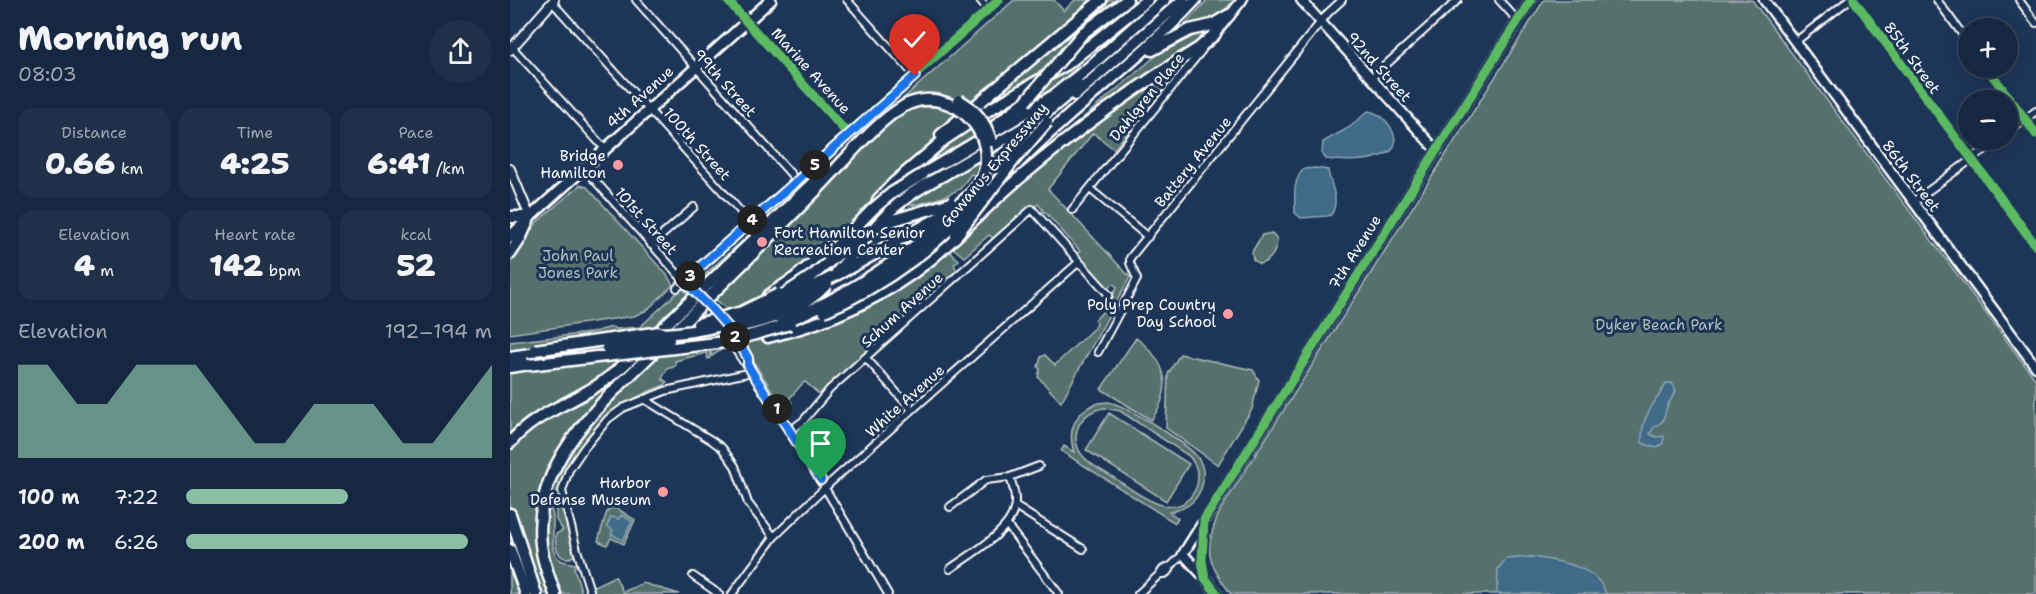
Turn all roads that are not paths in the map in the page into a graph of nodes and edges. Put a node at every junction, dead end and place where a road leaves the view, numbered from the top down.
1 (636, 0) edge
2 (727, 0) edge
3 (771, 0) edge
4 (847, 0) edge
5 (980, 0) edge
6 (999, 0) edge
7 (1101, 0) edge
8 (1127, 0) edge
9 (1147, 0) edge
10 (1164, 0) edge
11 (1173, 0) edge
12 (1183, 0) edge
13 (1195, 0) edge
14 (1242, 0) edge
15 (1301, 0) edge
16 (1342, 0) edge
17 (1458, 0) edge
18 (1499, 0) edge
19 (1531, 0) edge
20 (1764, 0) edge
21 (1849, 0) edge
22 (1854, 0) edge
23 (1937, 0) edge
24 (2019, 0) edge
25 (553, 1) edge
26 (988, 10) junction
27 (1229, 15) junction
28 (747, 21) junction
29 (1518, 21) junction
30 (1321, 22) junction
31 (2036, 23) edge
32 (1958, 28) edge
33 (1215, 34) junction
34 (1795, 42) junction
35 (511, 48) edge
36 (696, 67) junction
37 (1125, 69) junction
38 (915, 76) junction
39 (1371, 78) junction
40 (1994, 78) edge
41 (649, 109) junction
42 (2036, 111) edge
43 (2025, 119) junction
44 (2018, 124) edge
45 (848, 134) junction
46 (2036, 134) edge
47 (605, 149) junction
48 (1984, 150) edge
49 (960, 151) junction
50 (1437, 151) junction
51 (847, 159) junction
52 (1972, 159) junction
53 (831, 166) junction
54 (583, 167) junction
55 (1014, 167) dead end
56 (510, 169) edge
57 (910, 169) junction
58 (797, 181) junction
59 (1090, 189) junction
60 (1914, 202) junction
61 (694, 207) dead end
62 (1072, 210) dead end
63 (510, 217) edge
64 (529, 219) junction
65 (750, 222) junction
66 (510, 229) edge
67 (956, 236) junction
68 (510, 237) edge
69 (1148, 237) junction
70 (651, 244) junction
71 (2036, 246) edge
72 (510, 254) edge
73 (1079, 262) junction
74 (684, 281) junction
75 (677, 288) dead end
76 (1109, 295) dead end
77 (685, 313) junction
78 (782, 323) dead end
79 (727, 324) junction
80 (654, 334) junction
81 (727, 342) junction
82 (606, 348) junction
83 (538, 352) junction
84 (1098, 352) dead end
85 (866, 358) junction
86 (510, 359) edge
87 (2035, 363) edge
88 (528, 365) junction
89 (510, 367) edge
90 (752, 372) junction
91 (644, 399) junction
92 (912, 410) junction
93 (791, 430) junction
94 (512, 441) edge
95 (1039, 466) dead end
96 (1010, 477) junction
97 (826, 488) junction
98 (1015, 506) junction
99 (950, 507) dead end
100 (510, 514) edge
101 (1007, 525) junction
102 (774, 537) junction
103 (1083, 549) dead end
104 (510, 550) edge
105 (1183, 554) junction
106 (950, 569) dead end
107 (693, 576) dead end
108 (526, 594) edge
109 (536, 594) edge
110 (555, 594) edge
111 (591, 594) edge
112 (719, 594) edge
113 (732, 594) edge
114 (888, 594) edge
115 (1059, 594) edge
116 (1138, 594) edge
117 (1217, 594) edge

1 - 36 street, 99th Street
2 - 28 street, Marine Avenue
3 - 28 main road, 4th Avenue
4 - 38 street
5 - 26 street
6 - 26 street
7 - 57 highway
8 - 49 highway, bridge
9 - 57 highway, Gowanus Expressway
10 - 49 highway, Gowanus Expressway
11 - 82 highway, bridge
12 - 67 highway, Gowanus Expressway, bridge
13 - 37 highway, Gowanus Expressway
14 - 27 main road, Dahlgren Place
15 - 30 main road, 92nd Street
16 - 30 street, Battery Avenue
17 - 39 street
18 - 29 street
19 - 29 main road, 7th Avenue
20 - 34 main road, 86th Street
21 - 34 street
22 - 52 street, 85th Street
23 - 32 street
24 - 31 street
25 - 35 street
25 - 41 street, 100th Street
26 - 38 street
27 - 33 main road, Dahlgren Place
27 - 37 highway
28 - 36 main road, 4th Avenue
28 - 45 street, Marine Avenue
29 - 50 main road, 7th Avenue
30 - 39 main road, 92nd Street
30 - 69 street, Battery Avenue
33 - 59 street, Dahlgren Place
33 - 67 highway, bridge
34 - 60 main road, 86th Street
35 - 47 street
36 - 41 main road, 4th Avenue
36 - 58 street, 99th Street
37 - 55 highway, Gowanus Expressway
38 - 45 street
39 - 50 main road, 92nd Street
40 - 43 street
41 - 47 main road, 4th Avenue
41 - 65 street, 100th Street
42 - 43 street
43 - 44 street
43 - 46 street
45 - 58 street
47 - 54 main road, 4th Avenue
48 - 52 street
49 - 80 highway, Gowanus Expressway, bridge
50 - 105 main road, 7th Avenue
51 - 77 highway, bridge
51 - 79 highway, bridge
51 - 80 highway, bridge
52 - 60 street
52 - 71 street, 85th Street
53 - 77 highway, bridge
53 - 78 highway, bridge
53 - 81 highway, bridge
54 - 64 main road, 4th Avenue
54 - 70 street, 101st Street
56 - 64 street
57 - 79 highway, Gowanus Expressway, bridge
58 - 65 street
59 - 62 street, Dahlgren Place
59 - 69 street
60 - 87 main road, 86th Street
61 - 70 street
63 - 64 highway
64 - 66 highway
64 - 68 highway
64 - 72 highway
65 - 74 street
67 - 81 highway, Gowanus Expressway, bridge
69 - 84 street, Battery Avenue
70 - 74 street, 101st Street
73 - 76 street
73 - 85 street, Schum Avenue
73 - 92 street, White Avenue
74 - 75 street
74 - 79 street, 101st Street
77 - 94 highway
77 - 110 highway
79 - 83 highway, Gowanus Expressway, bridge
79 - 90 street, 101st Street
80 - 83 highway, bridge
81 - 88 highway, Gowanus Expressway, bridge
82 - 83 highway
82 - 86 highway
82 - 88 highway, bridge
83 - 86 highway
85 - 92 street
85 - 93 street, Schum Avenue
88 - 89 highway
90 - 91 street
90 - 93 street, 101st Street
91 - 102 street
91 - 111 street
92 - 97 street, White Avenue
93 - 97 street, 101st Street
95 - 96 street
96 - 98 street
96 - 99 street
97 - 102 street, White Avenue
97 - 114 street, 101st Street
98 - 101 street
98 - 103 street
100 - 109 highway
101 - 106 street
101 - 115 street
102 - 113 street, White Avenue
104 - 108 highway
105 - 116 street, 7th Avenue
105 - 117 main road
107 - 112 street

